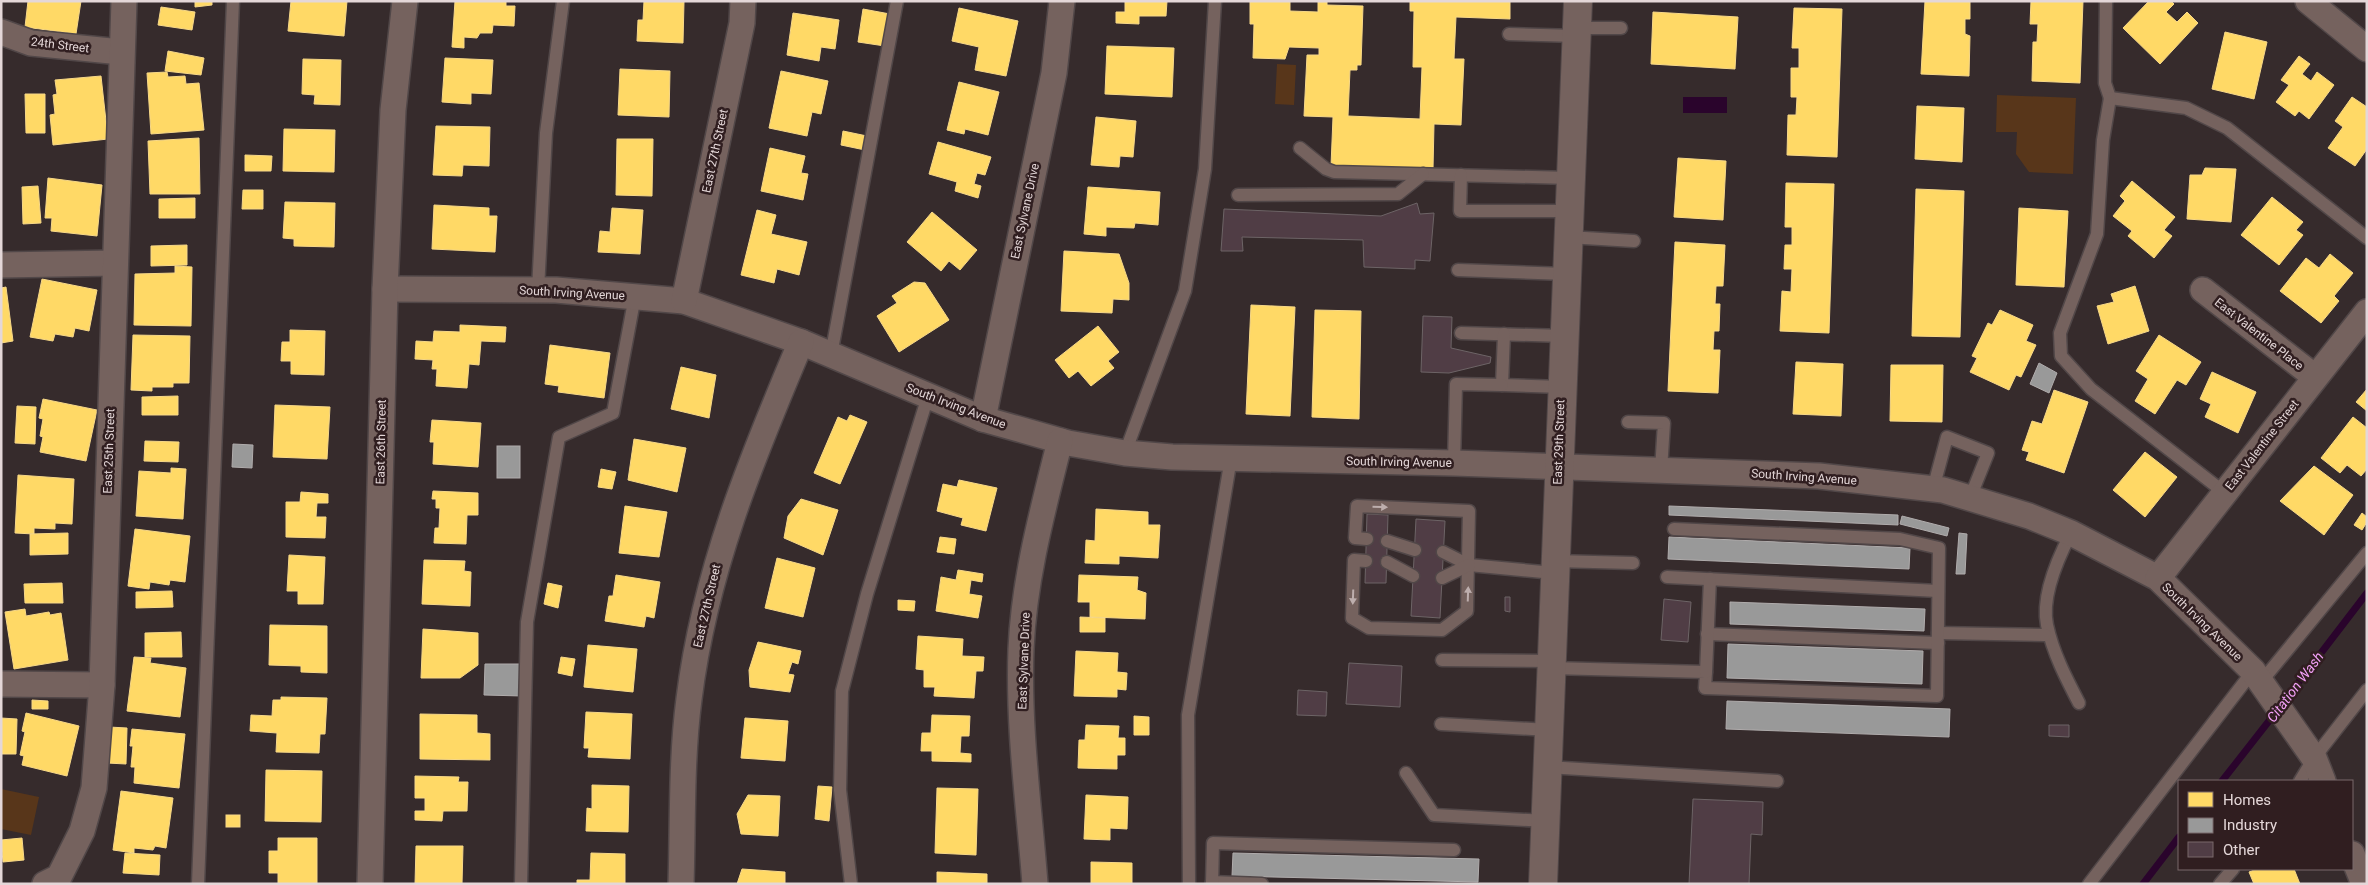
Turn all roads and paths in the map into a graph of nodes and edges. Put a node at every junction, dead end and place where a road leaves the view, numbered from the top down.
1 (124, 1) edge
2 (233, 1) edge
3 (404, 1) edge
4 (563, 1) edge
5 (743, 1) edge
6 (897, 1) edge
7 (1062, 1) edge
8 (1215, 1) edge
9 (2106, 1) edge
10 (2308, 1) edge
11 (1577, 22) edge
12 (1621, 28) dead end
13 (1, 32) edge
14 (1509, 34) dead end
15 (2367, 49) edge
16 (121, 52) junction
17 (2110, 98) junction
18 (1300, 148) dead end
19 (1423, 174) junction
20 (1461, 174) junction
21 (1570, 178) junction
22 (1238, 195) dead end
23 (1568, 224) junction
24 (2367, 238) edge
25 (1634, 240) dead end
26 (115, 263) junction
27 (1, 264) edge
28 (1458, 270) dead end
29 (1566, 274) junction
30 (385, 289) junction
31 (538, 290) junction
32 (2203, 290) dead end
33 (635, 296) junction
34 (684, 301) junction
35 (2367, 312) edge
36 (1461, 333) dead end
37 (1504, 334) junction
38 (1564, 336) junction
39 (801, 342) junction
40 (831, 355) junction
41 (2315, 377) junction
42 (1502, 385) junction
43 (1562, 387) junction
44 (928, 396) junction
45 (983, 419) junction
46 (1628, 422) dead end
47 (1060, 441) junction
48 (1125, 453) junction
49 (1231, 458) junction
50 (1454, 463) junction
51 (1558, 467) junction
52 (1662, 470) junction
53 (1933, 489) junction
54 (2225, 493) junction
55 (1970, 498) junction
56 (1674, 529) dead end
57 (2071, 533) junction
58 (1387, 541) dead end
59 (1415, 550) dead end
60 (1443, 552) dead end
61 (2367, 553) edge
62 (1387, 562) dead end
63 (1633, 563) dead end
64 (1469, 565) junction
65 (1555, 567) junction
66 (1413, 576) dead end
67 (1442, 578) dead end
68 (1667, 578) dead end
69 (2158, 578) junction
70 (1710, 579) junction
71 (1938, 591) junction
72 (1708, 634) junction
73 (2046, 635) dead end
74 (1938, 638) junction
75 (1442, 660) dead end
76 (1551, 665) junction
77 (1706, 672) junction
78 (2257, 677) junction
79 (1, 684) edge
80 (102, 685) junction
81 (2367, 690) edge
82 (2079, 703) dead end
83 (1441, 724) dead end
84 (1549, 730) junction
85 (2314, 758) junction
86 (1547, 767) junction
87 (1406, 773) dead end
88 (2301, 780) edge
89 (2323, 780) edge
90 (1777, 781) dead end
91 (1545, 821) junction
92 (1454, 850) dead end
93 (2353, 856) edge
94 (2232, 870) edge
95 (1212, 883) edge
96 (45, 884) edge
97 (198, 884) edge
98 (370, 884) edge
99 (521, 884) edge
100 (681, 884) edge
101 (851, 884) edge
102 (1035, 884) edge
103 (1189, 884) edge
104 (1262, 884) edge
105 (1543, 884) edge
106 (2089, 884) edge
107 (2220, 884) edge
108 (2364, 884) edge

1 - 16 street, East 25th Street
2 - 97 lane
3 - 30 street, East 26th Street
4 - 31 lane
5 - 34 street, East 27th Street
6 - 40 lane
7 - 45 street, East Sylvane Drive
8 - 48 lane
9 - 17 lane
10 - 15 street
11 - 12 lane
11 - 14 lane
11 - 21 street, East 29th Street
13 - 16 street, 24th Street
16 - 26 street, East 25th Street
17 - 24 lane
17 - 54 lane
18 - 19 lane
19 - 20 lane
19 - 22 lane
20 - 21 lane
20 - 23 lane
21 - 23 street, East 29th Street
23 - 25 lane
23 - 29 street, East 29th Street
26 - 27 street
26 - 80 street, East 25th Street
28 - 29 lane
29 - 38 street, East 29th Street
30 - 31 street, South Irving Avenue
30 - 98 street, East 26th Street
31 - 33 street, South Irving Avenue
32 - 41 street, East Valentine Place
33 - 34 street, South Irving Avenue
33 - 99 lane
34 - 39 street, South Irving Avenue
35 - 41 street, East Valentine Street
36 - 37 lane
37 - 38 lane
37 - 42 lane
38 - 43 street, East 29th Street
39 - 40 street, South Irving Avenue
39 - 100 street, East 27th Street
40 - 44 street, South Irving Avenue
41 - 54 street, East Valentine Street
42 - 43 lane
42 - 50 lane
43 - 51 street, East 29th Street
44 - 45 street, South Irving Avenue
44 - 101 lane
45 - 47 street, South Irving Avenue
46 - 52 lane
47 - 48 street, South Irving Avenue
47 - 102 street, East Sylvane Drive
48 - 49 street, South Irving Avenue
49 - 50 street, South Irving Avenue
49 - 103 lane
50 - 51 street, South Irving Avenue
51 - 52 street, South Irving Avenue
51 - 65 street, East 29th Street
52 - 53 street, South Irving Avenue
53 - 55 street, South Irving Avenue
53 - 55 lane
54 - 69 street, East Valentine Street
55 - 57 street, South Irving Avenue
56 - 71 lane
57 - 69 street, South Irving Avenue
57 - 82 lane
58 - 59 lane
60 - 64 lane
61 - 78 lane
62 - 66 lane
63 - 65 lane
64 - 64 lane
64 - 65 lane
64 - 67 lane
65 - 76 street, East 29th Street
68 - 70 lane
69 - 78 street, South Irving Avenue
70 - 71 lane
70 - 72 lane
71 - 74 lane
72 - 74 lane
72 - 77 lane
73 - 74 lane
74 - 77 lane
75 - 76 lane
76 - 77 lane
76 - 84 street, East 29th Street
78 - 85 street, South Irving Avenue
78 - 106 lane
79 - 80 street
80 - 96 street, East 25th Street
81 - 85 lane
83 - 84 lane
84 - 86 street, East 29th Street
85 - 88 lane
85 - 89 street, South Irving Avenue
86 - 90 lane
86 - 91 street, East 29th Street
87 - 91 lane
91 - 105 street, East 29th Street
92 - 95 lane
93 - 108 street
94 - 107 lane
95 - 104 lane

